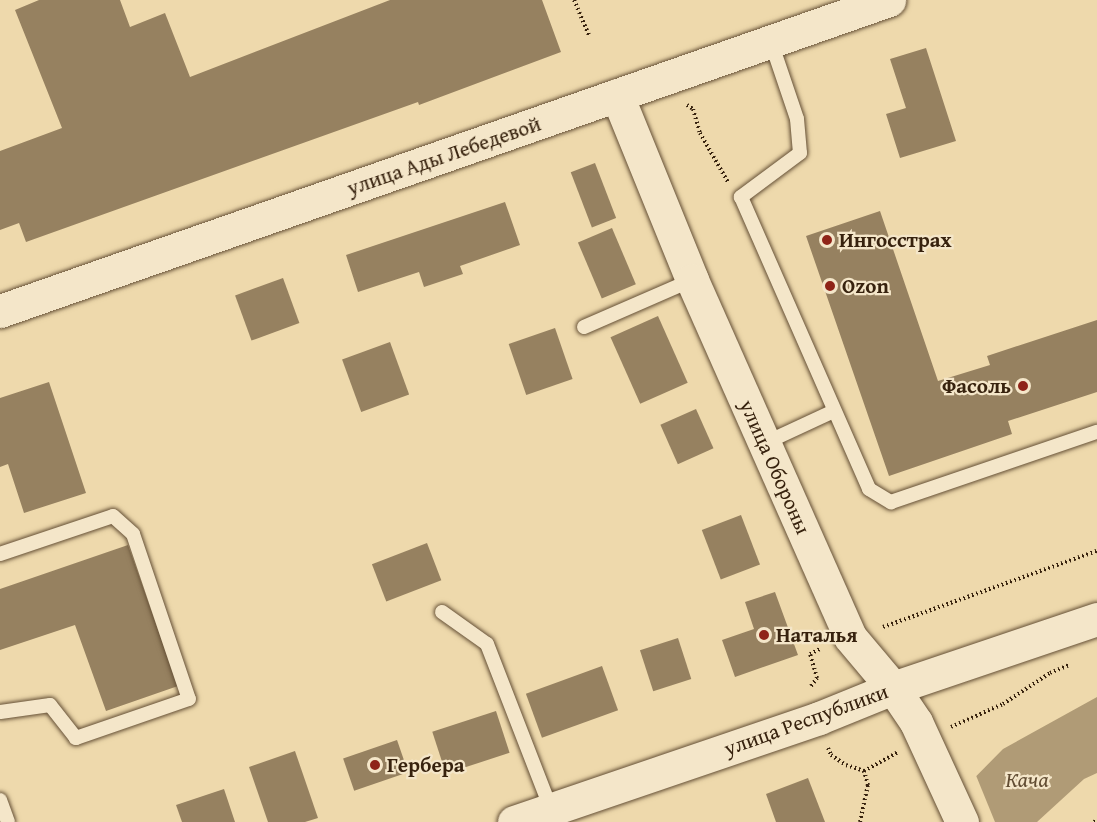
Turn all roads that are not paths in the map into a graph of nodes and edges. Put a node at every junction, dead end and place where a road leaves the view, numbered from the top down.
1 (889, 0) edge
2 (770, 41) junction
3 (617, 95) junction
4 (692, 280) junction
5 (0, 311) edge
6 (584, 327) dead end
7 (834, 411) junction
8 (1097, 432) edge
9 (765, 443) junction
10 (0, 554) edge
11 (442, 612) dead end
12 (1097, 619) edge
13 (893, 688) junction
14 (0, 712) edge
15 (0, 800) edge
16 (551, 809) junction
17 (5, 820) edge
18 (514, 822) edge
19 (962, 822) edge

1 - 2 main road, улица Ады Лебедевой
2 - 3 main road, улица Ады Лебедевой
2 - 7 lane
3 - 4 main road, улица Обороны
3 - 5 main road, улица Ады Лебедевой
4 - 6 lane
4 - 9 main road, улица Обороны
7 - 8 lane
7 - 9 lane
9 - 13 main road, улица Обороны
10 - 14 lane
11 - 16 lane
12 - 13 main road, улица Республики
13 - 16 main road, улица Республики
13 - 19 main road, улица Обороны
15 - 17 lane
16 - 18 main road, улица Республики

